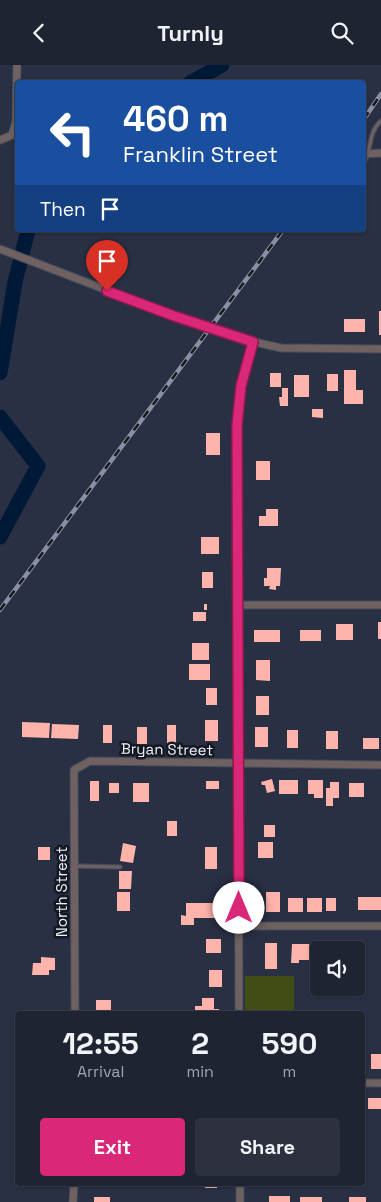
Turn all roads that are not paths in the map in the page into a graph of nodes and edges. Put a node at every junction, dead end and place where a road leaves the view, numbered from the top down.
1 (16, 65) edge
2 (16, 80) edge
3 (381, 121) edge
4 (15, 125) edge
5 (0, 140) edge
6 (381, 153) edge
7 (366, 154) edge
8 (2, 250) edge
9 (253, 342) junction
10 (381, 349) edge
11 (237, 605) junction
12 (381, 605) edge
13 (238, 764) junction
14 (381, 765) edge
15 (74, 770) joint
16 (75, 866) junction
17 (120, 867) dead end
18 (240, 926) junction
19 (381, 926) edge
20 (75, 1011) edge
21 (239, 1011) edge
22 (365, 1083) edge
23 (381, 1083) edge
24 (74, 1186) edge
25 (240, 1186) edge
26 (73, 1202) edge
27 (240, 1202) edge

1 - 2 street
3 - 7 lane
4 - 5 street
6 - 7 street
8 - 9 street, bridge
9 - 10 street
9 - 11 street
11 - 12 street
11 - 13 street
13 - 14 street, Bryan Street
13 - 15 street, Bryan Street
13 - 18 street
15 - 16 street, North Street
16 - 17 lane
16 - 20 street, North Street
18 - 19 street
18 - 21 street
22 - 23 street
24 - 26 street
25 - 27 street

